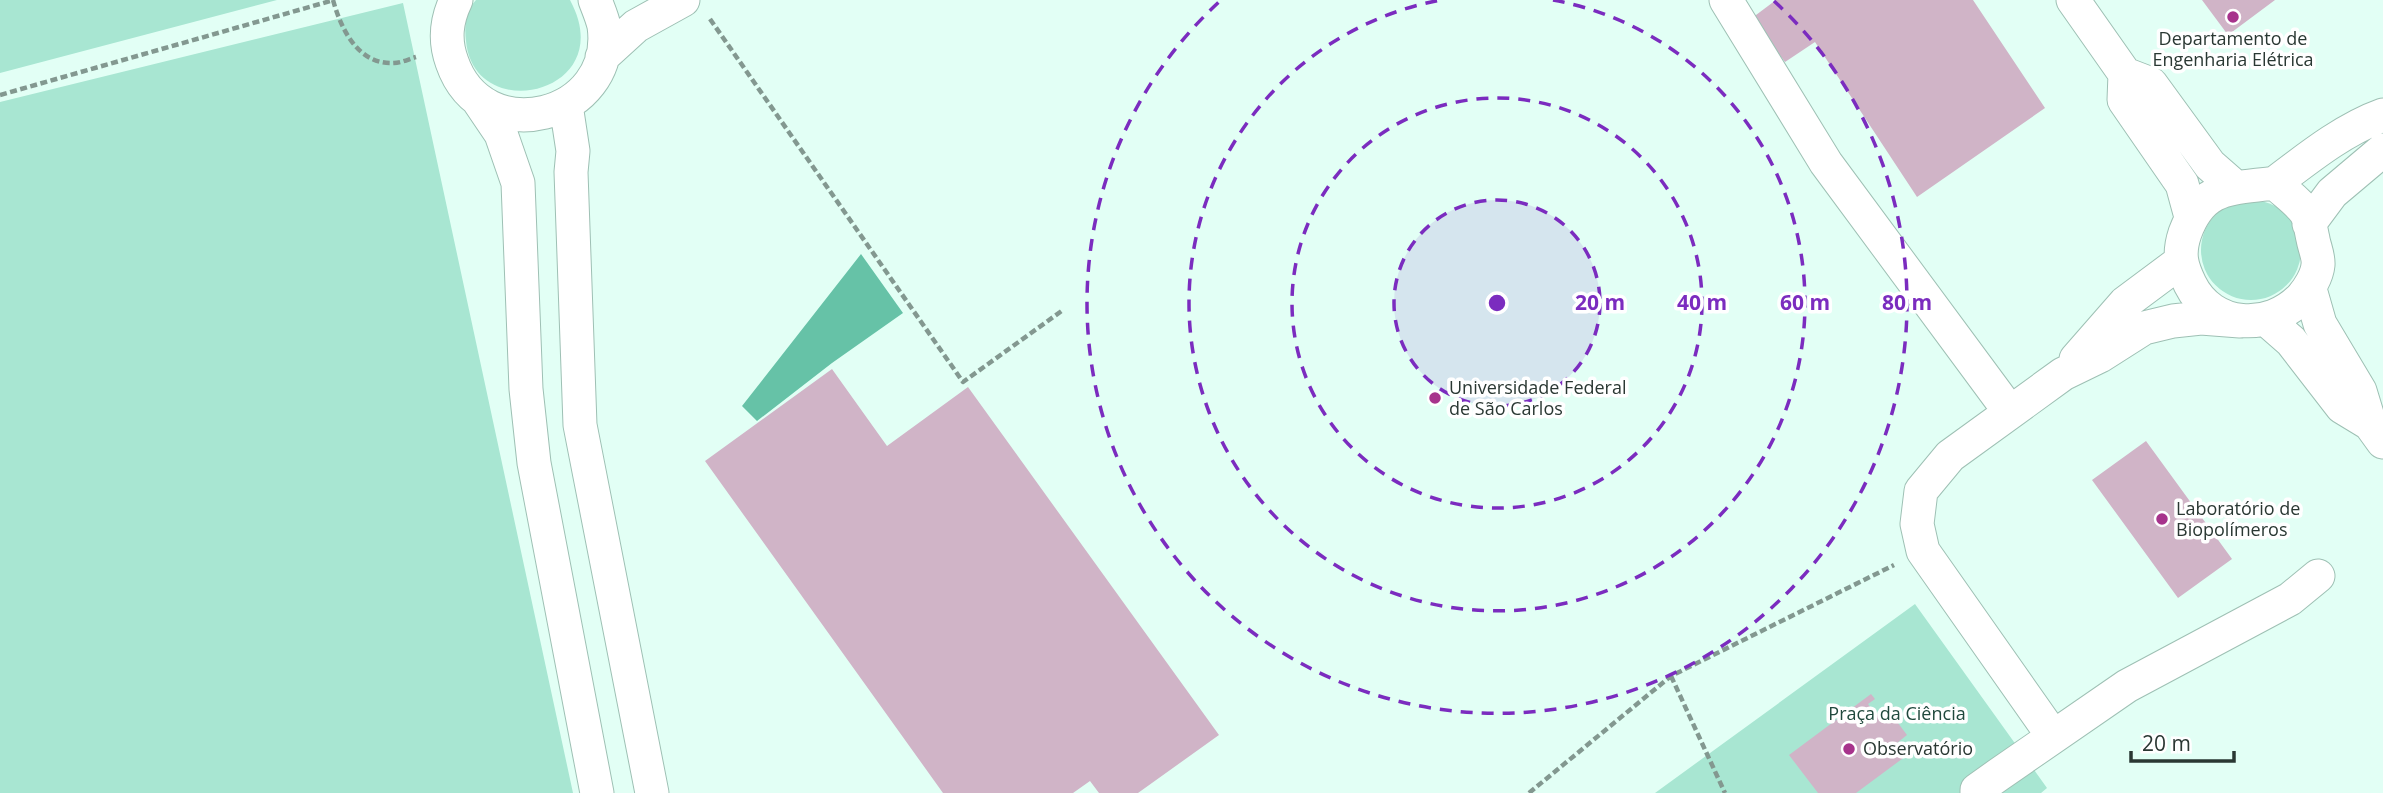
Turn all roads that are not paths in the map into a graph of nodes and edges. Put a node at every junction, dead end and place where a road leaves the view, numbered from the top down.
1 (456, 0) edge
2 (595, 0) edge
3 (1726, 0) edge
4 (2073, 0) edge
5 (694, 6) edge
6 (603, 57) junction
7 (2125, 74) junction
8 (478, 100) junction
9 (566, 105) junction
10 (2383, 115) edge
11 (2383, 150) edge
12 (2275, 183) junction
13 (2234, 186) junction
14 (2191, 217) junction
15 (2309, 223) junction
16 (2180, 262) junction
17 (2309, 289) junction
18 (2254, 321) junction
19 (2063, 374) junction
20 (2010, 412) junction
21 (2377, 433) edge
22 (2318, 576) dead end
23 (2053, 736) junction
24 (597, 793) edge
25 (652, 793) edge
26 (1977, 793) edge

1 - 8 street
2 - 6 street
3 - 20 street
4 - 7 street
5 - 6 street
6 - 9 street
7 - 13 street
7 - 14 street
8 - 9 street
8 - 24 street
9 - 25 street
10 - 12 street
11 - 15 street
12 - 13 street
12 - 15 street
13 - 14 street
14 - 16 street
15 - 17 street
16 - 18 street
16 - 19 street
17 - 18 street
17 - 21 street
18 - 19 street
18 - 21 street
19 - 20 street
20 - 23 street
22 - 23 street
23 - 26 street

